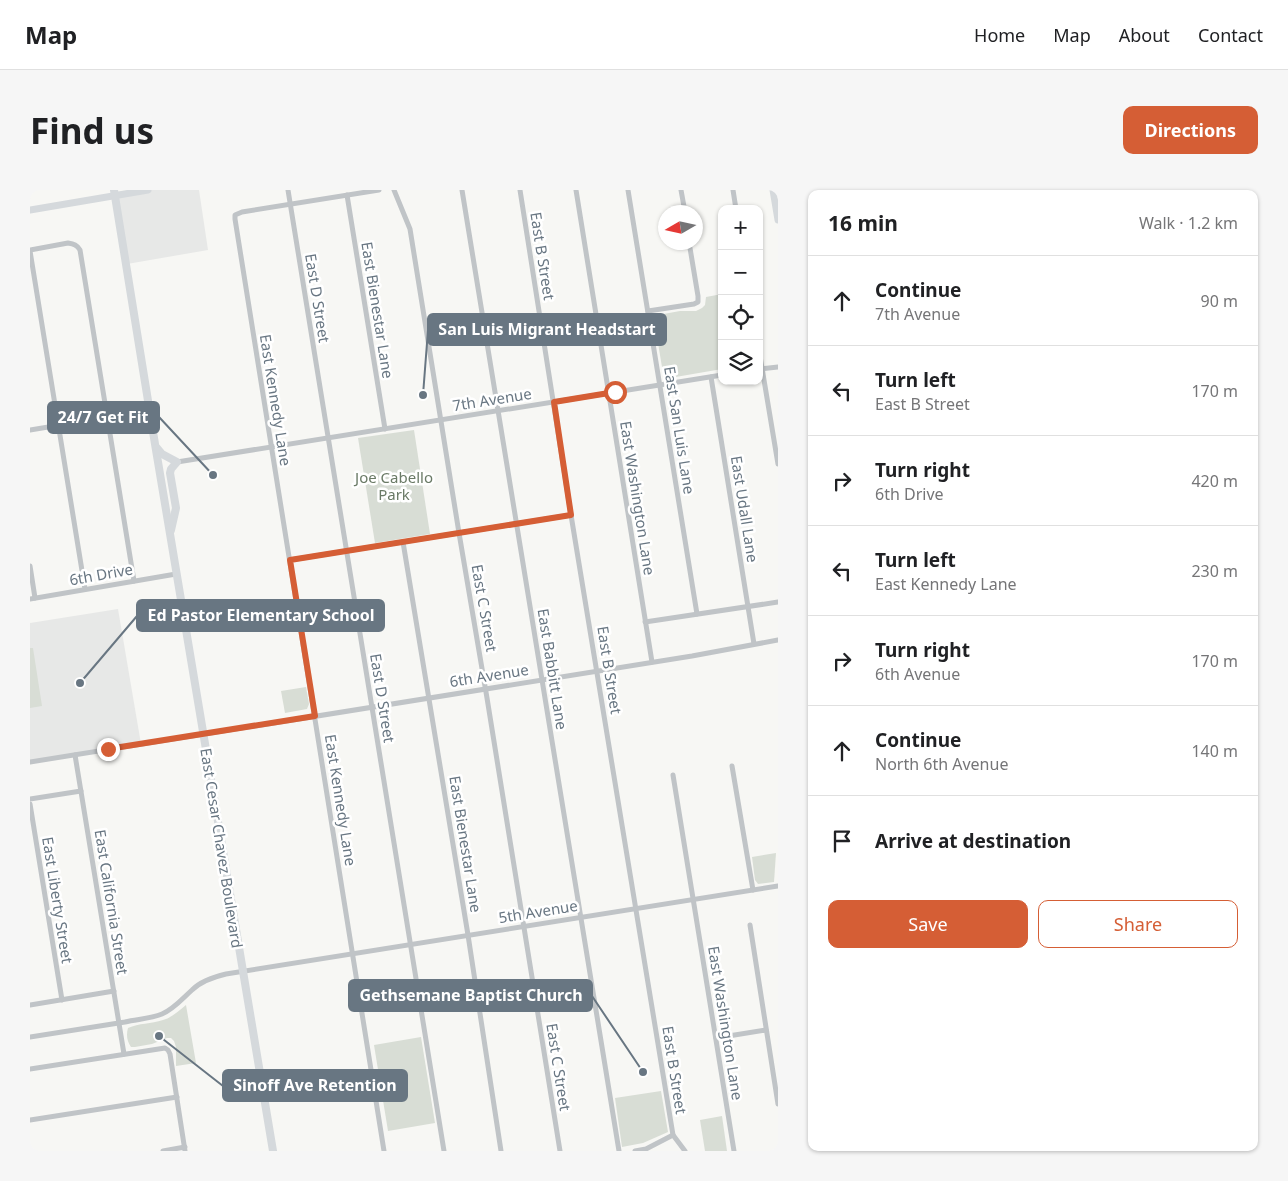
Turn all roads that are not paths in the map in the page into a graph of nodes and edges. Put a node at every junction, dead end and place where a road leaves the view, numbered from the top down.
1 (148, 190) edge
2 (288, 190) edge
3 (379, 190) edge
4 (394, 190) edge
5 (462, 190) edge
6 (520, 190) edge
7 (576, 190) edge
8 (628, 190) edge
9 (681, 190) edge
10 (733, 190) edge
11 (773, 190) edge
12 (115, 193) edge
13 (347, 195) junction
14 (290, 204) junction
15 (683, 205) edge
16 (735, 205) edge
17 (30, 210) edge
18 (778, 220) edge
19 (30, 250) edge
20 (690, 250) edge
21 (648, 311) junction
22 (778, 367) edge
23 (763, 369) edge
24 (718, 376) edge
25 (711, 377) junction
26 (763, 380) edge
27 (660, 385) junction
28 (609, 393) junction
29 (554, 402) junction
30 (150, 410) junction
31 (498, 410) junction
32 (107, 417) junction
33 (441, 420) junction
34 (58, 425) junction
35 (385, 429) junction
36 (30, 430) edge
37 (328, 438) junction
38 (155, 444) junction
39 (271, 447) junction
40 (176, 462) junction
41 (778, 464) edge
42 (571, 515) junction
43 (517, 524) junction
44 (459, 533) junction
45 (170, 534) junction
46 (402, 542) junction
47 (347, 551) junction
48 (290, 560) junction
49 (30, 566) edge
50 (176, 574) junction
51 (134, 581) junction
52 (85, 589) junction
53 (33, 598) edge
54 (778, 602) edge
55 (748, 606) junction
56 (697, 614) junction
57 (645, 622) junction
58 (778, 640) edge
59 (754, 644) junction
60 (652, 662) junction
61 (598, 671) junction
62 (542, 680) junction
63 (486, 689) junction
64 (429, 698) junction
65 (372, 707) junction
66 (315, 716) junction
67 (203, 734) junction
68 (75, 754) junction
69 (30, 762) edge
70 (732, 766) dead end
71 (673, 776) dead end
72 (81, 791) junction
73 (30, 799) edge
74 (30, 804) edge
75 (778, 886) edge
76 (753, 890) junction
77 (694, 900) junction
78 (636, 909) junction
79 (580, 917) junction
80 (750, 925) dead end
81 (523, 926) junction
82 (468, 935) junction
83 (410, 944) junction
84 (352, 954) junction
85 (242, 971) junction
86 (114, 991) junction
87 (62, 1000) junction
88 (30, 1005) edge
89 (119, 1023) junction
90 (766, 1030) junction
91 (30, 1037) edge
92 (716, 1038) junction
93 (124, 1054) junction
94 (30, 1069) edge
95 (176, 1097) junction
96 (778, 1104) edge
97 (30, 1120) edge
98 (673, 1135) junction
99 (185, 1149) edge
100 (162, 1151) edge
101 (273, 1151) edge
102 (384, 1151) edge
103 (444, 1151) edge
104 (501, 1151) edge
105 (560, 1151) edge
106 (619, 1151) edge
107 (635, 1151) edge
108 (685, 1151) edge
109 (734, 1151) edge

1 - 12 main road
2 - 14 street, East D Street
3 - 13 street
4 - 33 street, East C Street
5 - 31 street, East Babbitt Lane
6 - 29 street, East B Street
7 - 28 street, East Washington Lane
8 - 21 street, East San Luis Lane
9 - 15 street
10 - 16 street
11 - 18 main road
12 - 17 main road
12 - 30 highway, East Cesar Chavez Boulevard
13 - 14 street
13 - 35 street, East Bienestar Lane
14 - 37 street, East D Street
14 - 39 street, East Kennedy Lane
19 - 32 street
19 - 34 street
20 - 21 street
21 - 27 street, East San Luis Lane
22 - 23 street
24 - 25 street, 7th Avenue
25 - 27 street, 7th Avenue
25 - 55 street, East Udall Lane
26 - 41 street
27 - 28 street, 7th Avenue
27 - 56 street, East San Luis Lane
28 - 29 street, 7th Avenue
28 - 57 street, East Washington Lane
29 - 31 street, 7th Avenue
29 - 42 street, East B Street
30 - 32 street
30 - 38 highway, East Cesar Chavez Boulevard
31 - 33 street, 7th Avenue
31 - 43 street, East Babbitt Lane
32 - 34 street
32 - 51 street
33 - 35 street, 7th Avenue
33 - 44 street, East C Street
34 - 36 street
34 - 52 street
35 - 37 street, 7th Avenue
37 - 39 street, 7th Avenue
37 - 47 street, East D Street
38 - 40 highway
38 - 45 highway, East Cesar Chavez Boulevard
39 - 40 street, 7th Avenue
39 - 48 street, East Kennedy Lane
40 - 45 highway
42 - 43 street
42 - 61 street, East B Street
43 - 44 street
43 - 62 street, East Babbitt Lane
44 - 46 street
44 - 63 street, East C Street
45 - 50 highway, East Cesar Chavez Boulevard
46 - 47 street
46 - 64 street, East Bienestar Lane
47 - 48 street
47 - 65 street, East D Street
48 - 66 street, East Kennedy Lane
49 - 53 street
50 - 51 street, 6th Drive
50 - 67 highway, East Cesar Chavez Boulevard
51 - 52 street, 6th Drive
52 - 53 street, 6th Drive
54 - 55 street
55 - 56 street
55 - 59 street, East Udall Lane
56 - 57 street
57 - 60 street, East Washington Lane
58 - 59 street, 6th Avenue
59 - 60 street, 6th Avenue
60 - 61 street, 6th Avenue
61 - 62 street, 6th Avenue
61 - 78 street, East B Street
62 - 63 street, 6th Avenue
62 - 79 street, East Babbitt Lane
63 - 64 street, 6th Avenue
63 - 81 street, East C Street
64 - 65 street, 6th Avenue
64 - 82 street, East Bienestar Lane
65 - 66 street, 6th Avenue
65 - 83 street, East D Street
66 - 67 street, 6th Avenue
66 - 84 street, East Kennedy Lane
67 - 68 street, 6th Avenue
67 - 85 highway, East Cesar Chavez Boulevard
68 - 69 street, 6th Avenue
68 - 72 street, East California Street
70 - 76 street
71 - 77 street, East Washington Lane
72 - 73 street
72 - 86 street, East California Street
74 - 87 street, East Liberty Street
75 - 76 street, 5th Avenue
76 - 77 street, 5th Avenue
77 - 78 street, 5th Avenue
77 - 92 street, East Washington Lane
78 - 79 street, 5th Avenue
78 - 98 street, East B Street
79 - 81 street, 5th Avenue
79 - 106 street, East Babbitt Lane
80 - 90 street
81 - 82 street, 5th Avenue
81 - 105 street, East C Street
82 - 83 street, 5th Avenue
82 - 104 street, East Bienestar Lane
83 - 84 street, 5th Avenue
83 - 103 street, East D Street
84 - 85 street, 5th Avenue
84 - 102 street, East Kennedy Lane
85 - 89 street, 5th Avenue
85 - 101 highway, East Cesar Chavez Boulevard
86 - 87 street
86 - 89 street, East California Street
87 - 88 street
89 - 91 street, 5th Avenue
89 - 93 street, East California Street
90 - 92 street
90 - 96 street
92 - 109 street, East Washington Lane
93 - 94 street
93 - 95 street
95 - 97 street
95 - 99 street
98 - 107 street
98 - 108 street, East B Street
99 - 100 street

